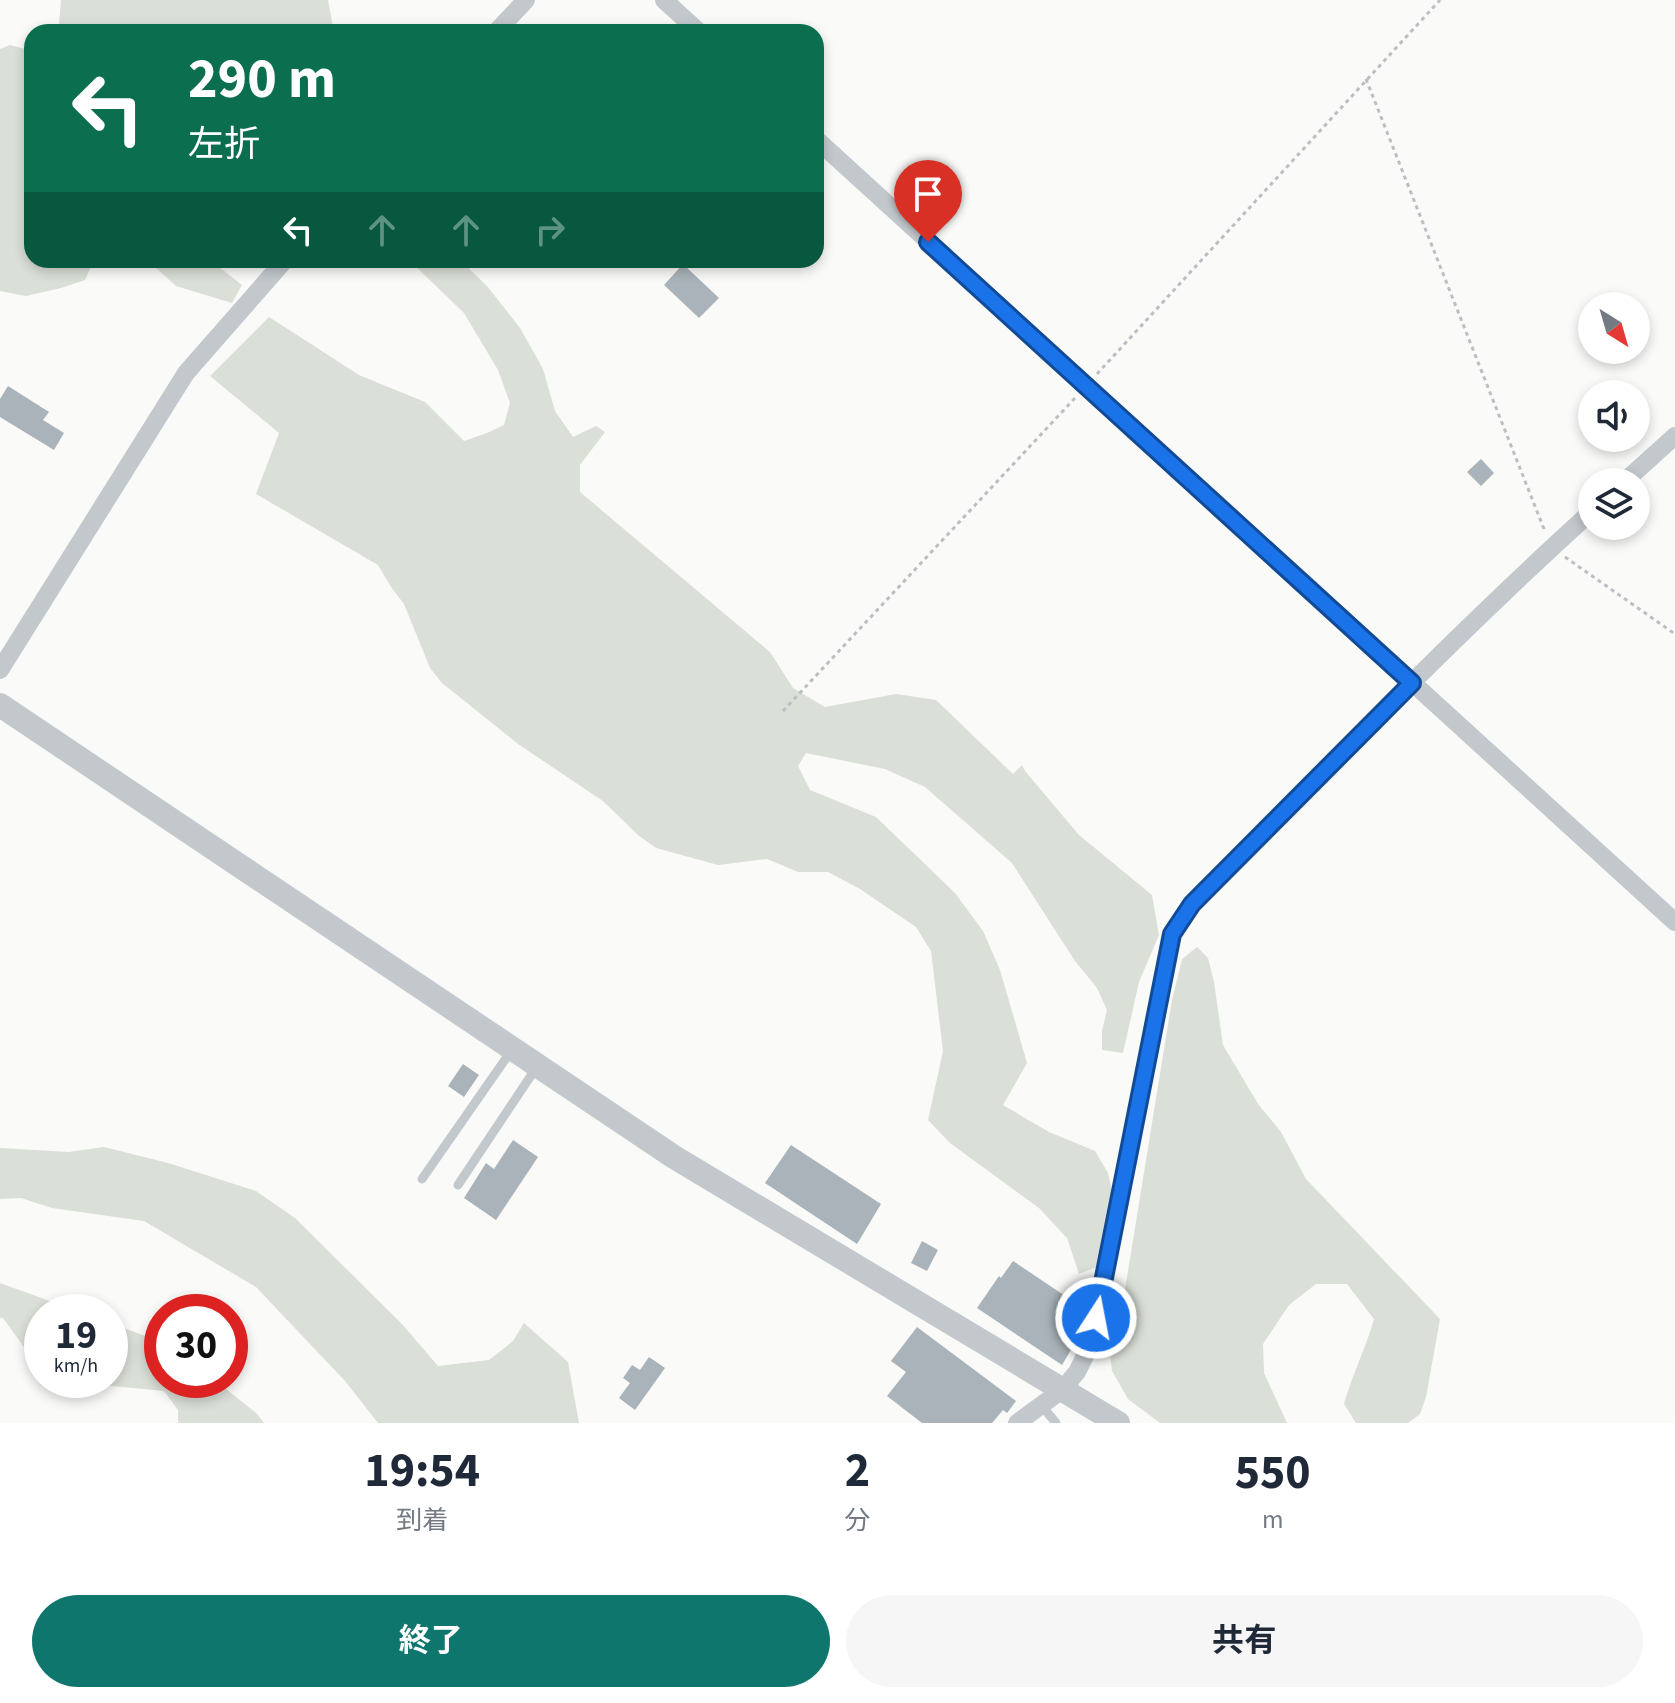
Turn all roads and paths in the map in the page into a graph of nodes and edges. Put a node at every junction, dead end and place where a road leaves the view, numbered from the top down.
1 (526, 0) edge
2 (664, 0) edge
3 (1440, 0) edge
4 (504, 24) edge
5 (690, 24) edge
6 (1366, 79) junction
7 (824, 146) edge
8 (278, 268) edge
9 (1086, 387) junction
10 (1675, 436) edge
11 (1640, 468) edge
12 (1578, 524) edge
13 (1552, 548) junction
14 (1675, 634) edge
15 (0, 670) edge
16 (1412, 683) junction
17 (0, 705) edge
18 (783, 711) dead end
19 (1675, 922) edge
20 (513, 1048) junction
21 (538, 1065) junction
22 (422, 1179) dead end
23 (458, 1185) dead end
24 (1062, 1390) junction
25 (1041, 1405) junction
26 (1017, 1423) edge
27 (1056, 1423) edge
28 (1118, 1423) edge

1 - 4 street
2 - 5 street
3 - 6 path
6 - 9 path
6 - 13 path
7 - 9 street
8 - 15 street
9 - 16 street
9 - 18 path
10 - 11 street
12 - 13 street
13 - 14 path
13 - 16 street
16 - 19 street
16 - 24 street
17 - 20 street
20 - 21 street
20 - 22 lane
21 - 23 lane
21 - 24 street
24 - 25 street
24 - 28 street
25 - 26 street
25 - 27 lane

